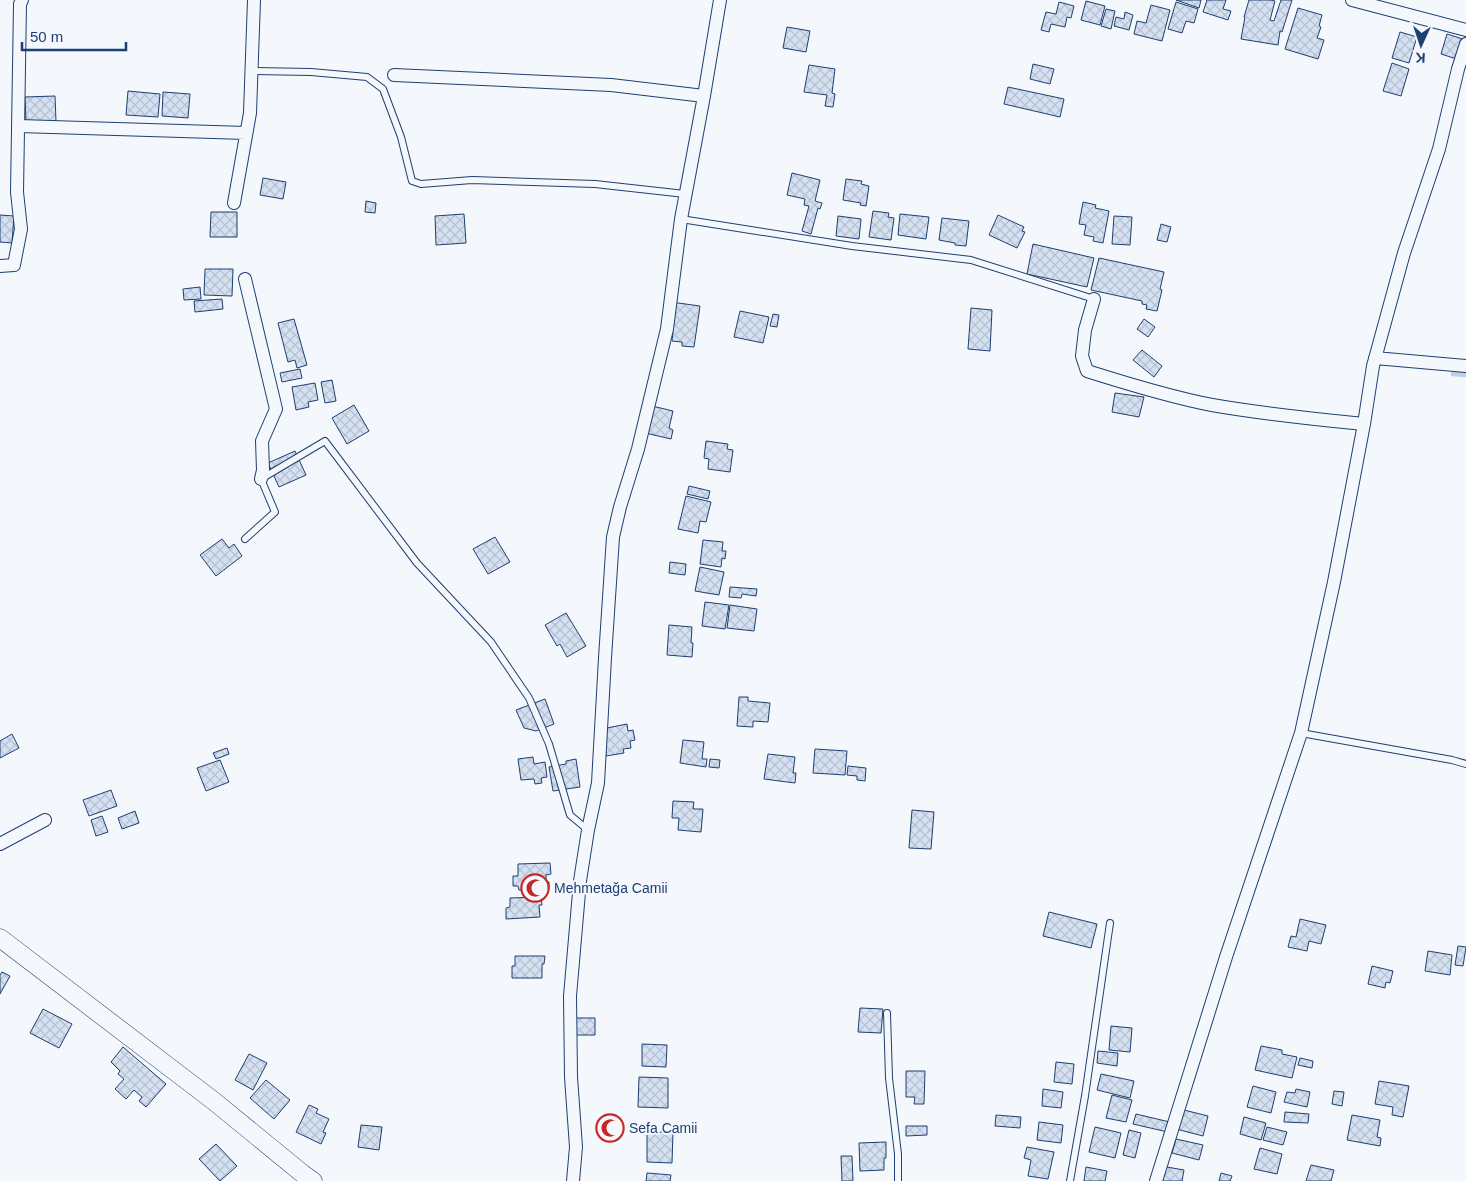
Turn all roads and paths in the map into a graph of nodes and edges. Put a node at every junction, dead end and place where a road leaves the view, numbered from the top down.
1 (22, 0) edge
2 (254, 0) edge
3 (720, 0) edge
4 (1352, 0) edge
5 (1466, 30) edge
6 (1466, 44) edge
7 (251, 71) junction
8 (394, 75) dead end
9 (704, 96) junction
10 (19, 126) junction
11 (246, 133) junction
12 (685, 194) junction
13 (234, 203) dead end
14 (680, 219) junction
15 (0, 266) edge
16 (245, 279) dead end
17 (1094, 299) joint
18 (1375, 358) junction
19 (1466, 366) edge
20 (1364, 424) junction
21 (261, 479) junction
22 (246, 539) dead end
23 (1301, 733) junction
24 (1466, 764) edge
25 (45, 820) dead end
26 (588, 830) junction
27 (0, 844) edge
28 (1110, 923) dead end
29 (0, 938) edge
30 (887, 1013) dead end
31 (313, 1181) edge
32 (572, 1181) edge
33 (898, 1181) edge
34 (1070, 1181) edge
35 (1156, 1181) edge

1 - 10 street
2 - 7 street
3 - 9 street
4 - 5 street
6 - 18 street
7 - 11 street
7 - 12 lane
8 - 9 street
9 - 12 street
10 - 11 street
10 - 15 street
11 - 13 street
12 - 14 street
14 - 17 lane
14 - 26 street
16 - 21 street
17 - 20 street
18 - 19 street
18 - 20 street
20 - 23 street
21 - 22 lane
21 - 26 lane
23 - 24 lane
23 - 35 street
25 - 27 street
26 - 32 street
28 - 34 lane
29 - 31 street
30 - 33 lane

